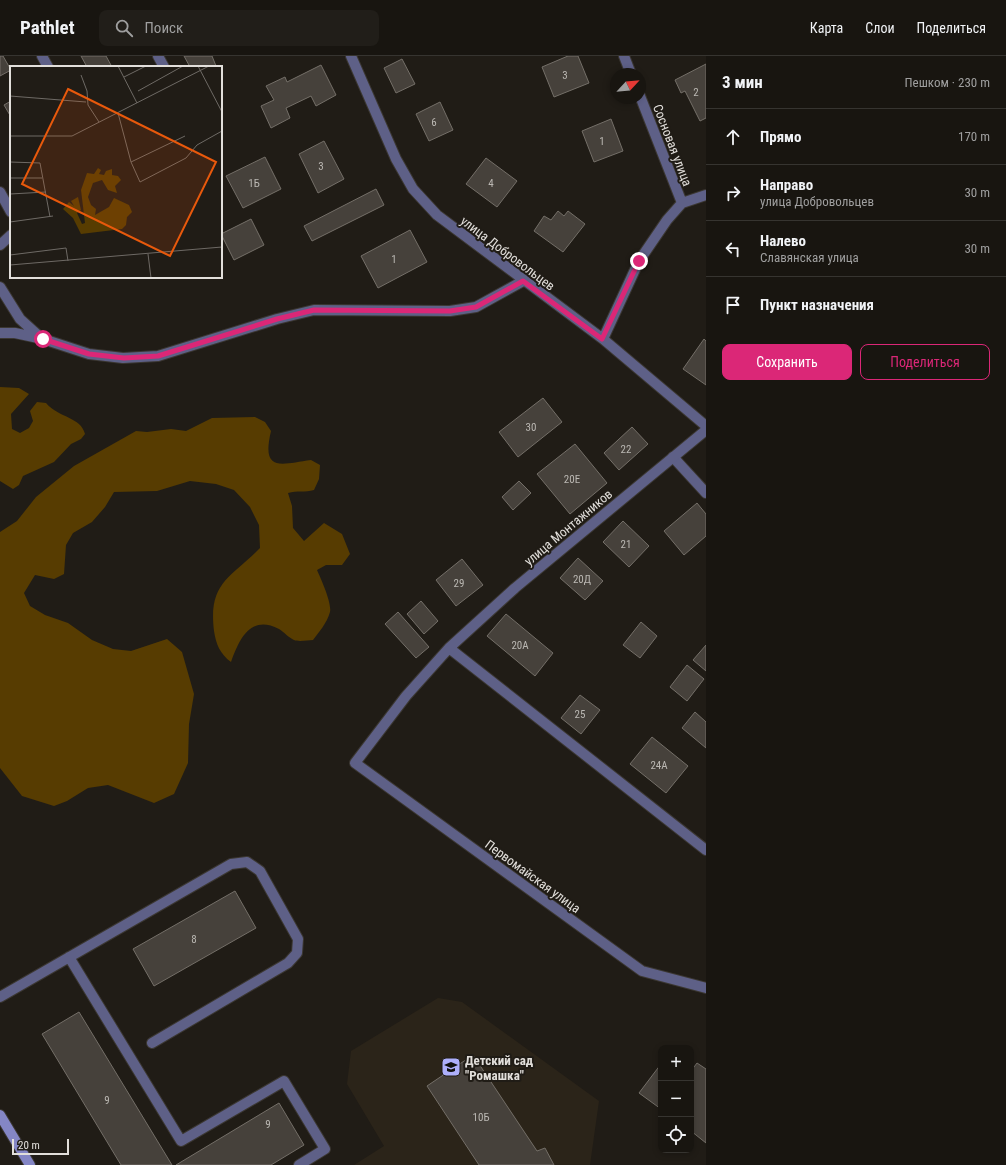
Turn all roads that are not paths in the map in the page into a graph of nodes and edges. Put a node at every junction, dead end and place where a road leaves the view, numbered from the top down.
1 (42, 56) edge
2 (158, 56) edge
3 (351, 56) edge
4 (624, 56) edge
5 (47, 66) edge
6 (163, 66) edge
7 (629, 68) edge
8 (643, 104) edge
9 (0, 192) edge
10 (706, 195) edge
11 (682, 204) junction
12 (10, 210) edge
13 (10, 236) edge
14 (0, 246) edge
15 (523, 281) junction
16 (0, 286) edge
17 (0, 333) edge
18 (43, 339) junction
19 (602, 339) junction
20 (706, 426) edge
21 (706, 430) edge
22 (672, 457) junction
23 (706, 493) edge
24 (449, 648) junction
25 (355, 764) joint
26 (706, 850) edge
27 (69, 957) junction
28 (706, 988) edge
29 (0, 997) edge
30 (152, 1043) dead end
31 (0, 1115) edge
32 (30, 1165) edge
33 (299, 1165) edge

1 - 5 street
2 - 6 street
3 - 15 street, улица Добровольцев
4 - 7 street
8 - 11 street, Сосновая улица
9 - 12 street
10 - 11 street
11 - 19 street
13 - 14 street
15 - 18 street
15 - 19 street, улица Добровольцев
16 - 18 street
17 - 18 street
19 - 20 street, улица Добровольцев
21 - 22 street, улица Монтажников
22 - 23 street
22 - 24 street, улица Монтажников
24 - 25 street, улица Монтажников
24 - 26 street
25 - 28 street, Первомайская улица
27 - 29 street
27 - 30 street
27 - 33 street
31 - 32 main road

